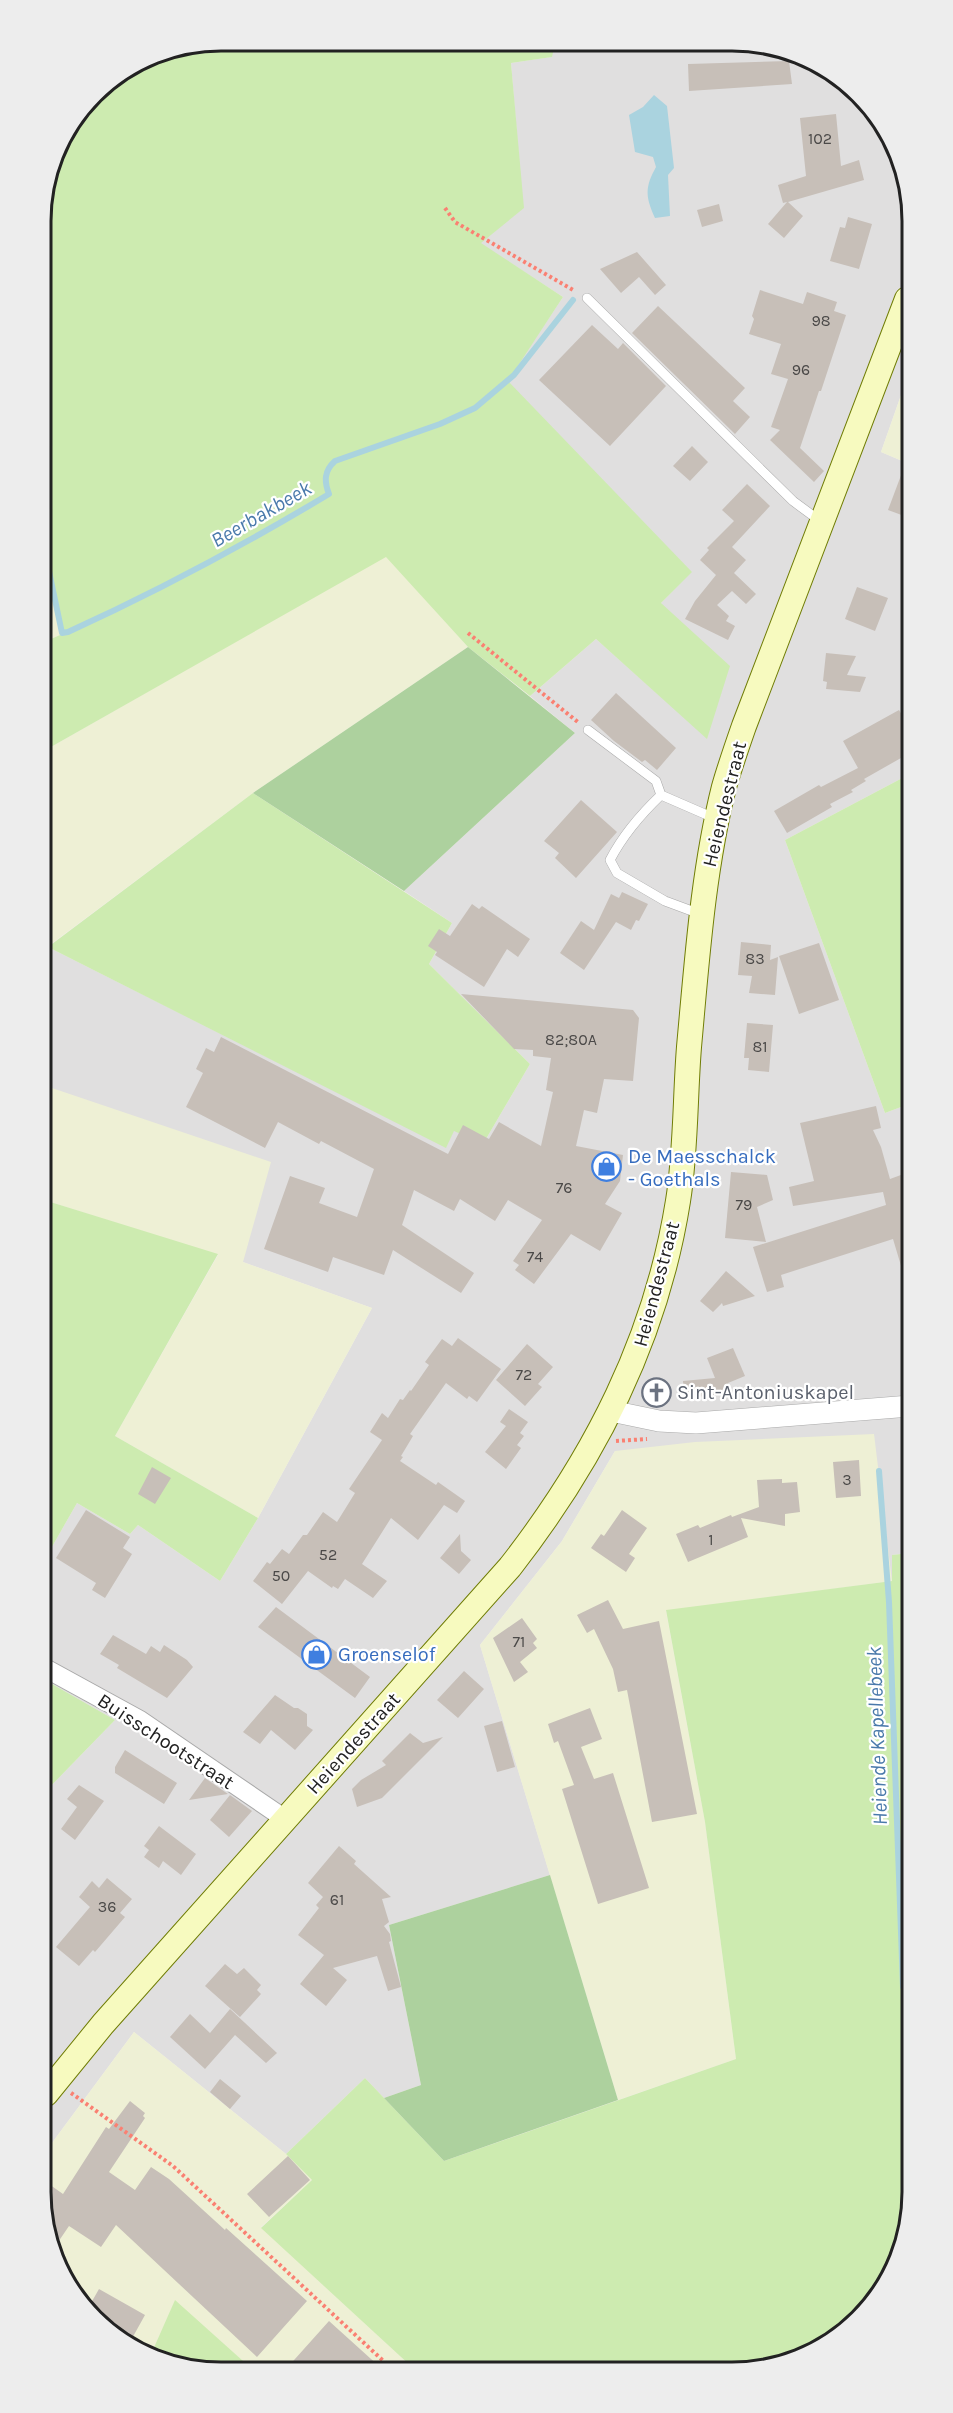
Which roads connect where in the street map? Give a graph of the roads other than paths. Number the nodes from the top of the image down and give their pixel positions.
1 (587, 298) road end
2 (902, 312) edge
3 (822, 522) junction
4 (588, 730) road end
5 (661, 795) junction
6 (718, 820) junction
7 (703, 915) junction
8 (902, 1407) edge
9 (611, 1411) junction
10 (51, 1671) edge
11 (285, 1819) junction
12 (51, 2087) edge

1 - 3 lane
2 - 3 main road, Heiendestraat
3 - 6 main road, Heiendestraat
4 - 5 lane
5 - 6 lane
5 - 7 lane
6 - 7 main road, Heiendestraat
7 - 9 main road, Heiendestraat
8 - 9 street
9 - 11 main road, Heiendestraat
10 - 11 street, Buisschootstraat
11 - 12 main road, Heiendestraat

